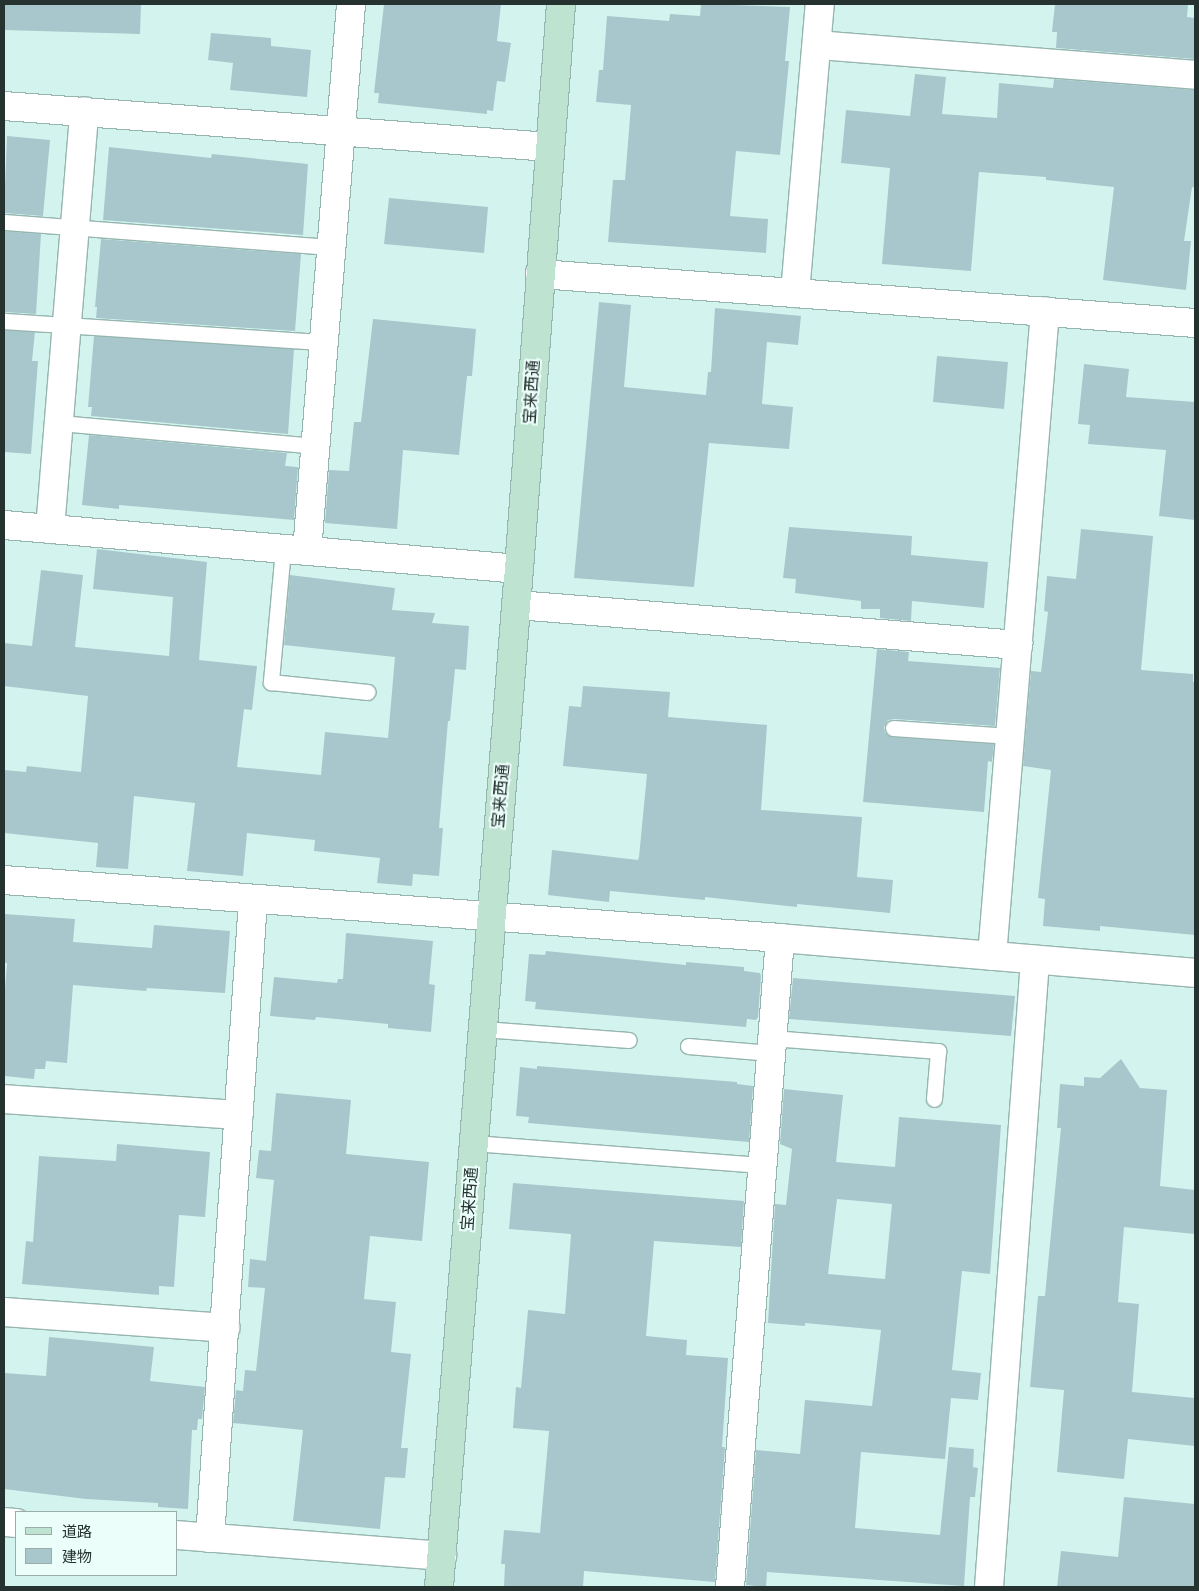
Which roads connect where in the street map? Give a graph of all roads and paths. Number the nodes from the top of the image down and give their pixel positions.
1 (351, 4) edge
2 (561, 4) edge
3 (820, 4) edge
4 (817, 45) junction
5 (1195, 75) edge
6 (4, 106) edge
7 (84, 111) junction
8 (342, 132) junction
9 (549, 147) junction
10 (4, 222) edge
11 (74, 227) junction
12 (332, 247) junction
13 (540, 274) junction
14 (795, 292) junction
15 (1045, 311) junction
16 (4, 321) edge
17 (1195, 323) edge
18 (66, 326) junction
19 (324, 342) junction
20 (59, 423) junction
21 (316, 446) junction
22 (4, 525) edge
23 (50, 529) junction
24 (295, 550) junction
25 (519, 570) junction
26 (516, 605) junction
27 (1018, 645) junction
28 (368, 692) dead end
29 (893, 728) dead end
30 (1010, 736) junction
31 (4, 880) edge
32 (253, 900) junction
33 (491, 917) junction
34 (780, 938) junction
35 (992, 956) junction
36 (1035, 960) junction
37 (1195, 973) edge
38 (483, 1029) junction
39 (629, 1040) dead end
40 (688, 1046) dead end
41 (772, 1046) junction
42 (4, 1099) edge
43 (934, 1099) dead end
44 (238, 1115) junction
45 (474, 1143) junction
46 (763, 1166) junction
47 (4, 1312) edge
48 (226, 1328) junction
49 (178, 1535) edge
50 (210, 1538) junction
51 (442, 1556) junction
52 (439, 1587) edge
53 (730, 1587) edge
54 (989, 1587) edge

1 - 8 street
2 - 9 street, 宝来西通
3 - 4 street
4 - 5 street
4 - 14 street
6 - 7 street
7 - 8 street
7 - 11 street
8 - 9 street
8 - 12 street
9 - 13 street, 宝来西通
10 - 11 lane
11 - 12 lane
11 - 18 street
12 - 19 street
13 - 14 street
13 - 25 street, 宝来西通
14 - 15 street
15 - 17 street
15 - 27 street
16 - 18 lane
18 - 19 lane
18 - 20 street
19 - 21 street
20 - 21 lane
20 - 23 street
21 - 24 street
22 - 23 street
23 - 24 street
24 - 25 street
24 - 28 lane
25 - 26 street, 宝来西通
26 - 27 street
26 - 33 street, 宝来西通
27 - 30 street
29 - 30 lane
30 - 35 street
31 - 32 street
32 - 33 street
32 - 44 street
33 - 34 street
33 - 38 street, 宝来西通
34 - 35 street
34 - 41 street
35 - 36 street
36 - 37 street
36 - 54 street
38 - 39 lane
38 - 45 street, 宝来西通
40 - 41 lane
41 - 43 lane
41 - 46 street
42 - 44 street
44 - 48 street
45 - 46 lane
45 - 51 street, 宝来西通
46 - 53 street
47 - 48 street
48 - 50 street
49 - 50 street
50 - 51 street
51 - 52 street, 宝来西通

